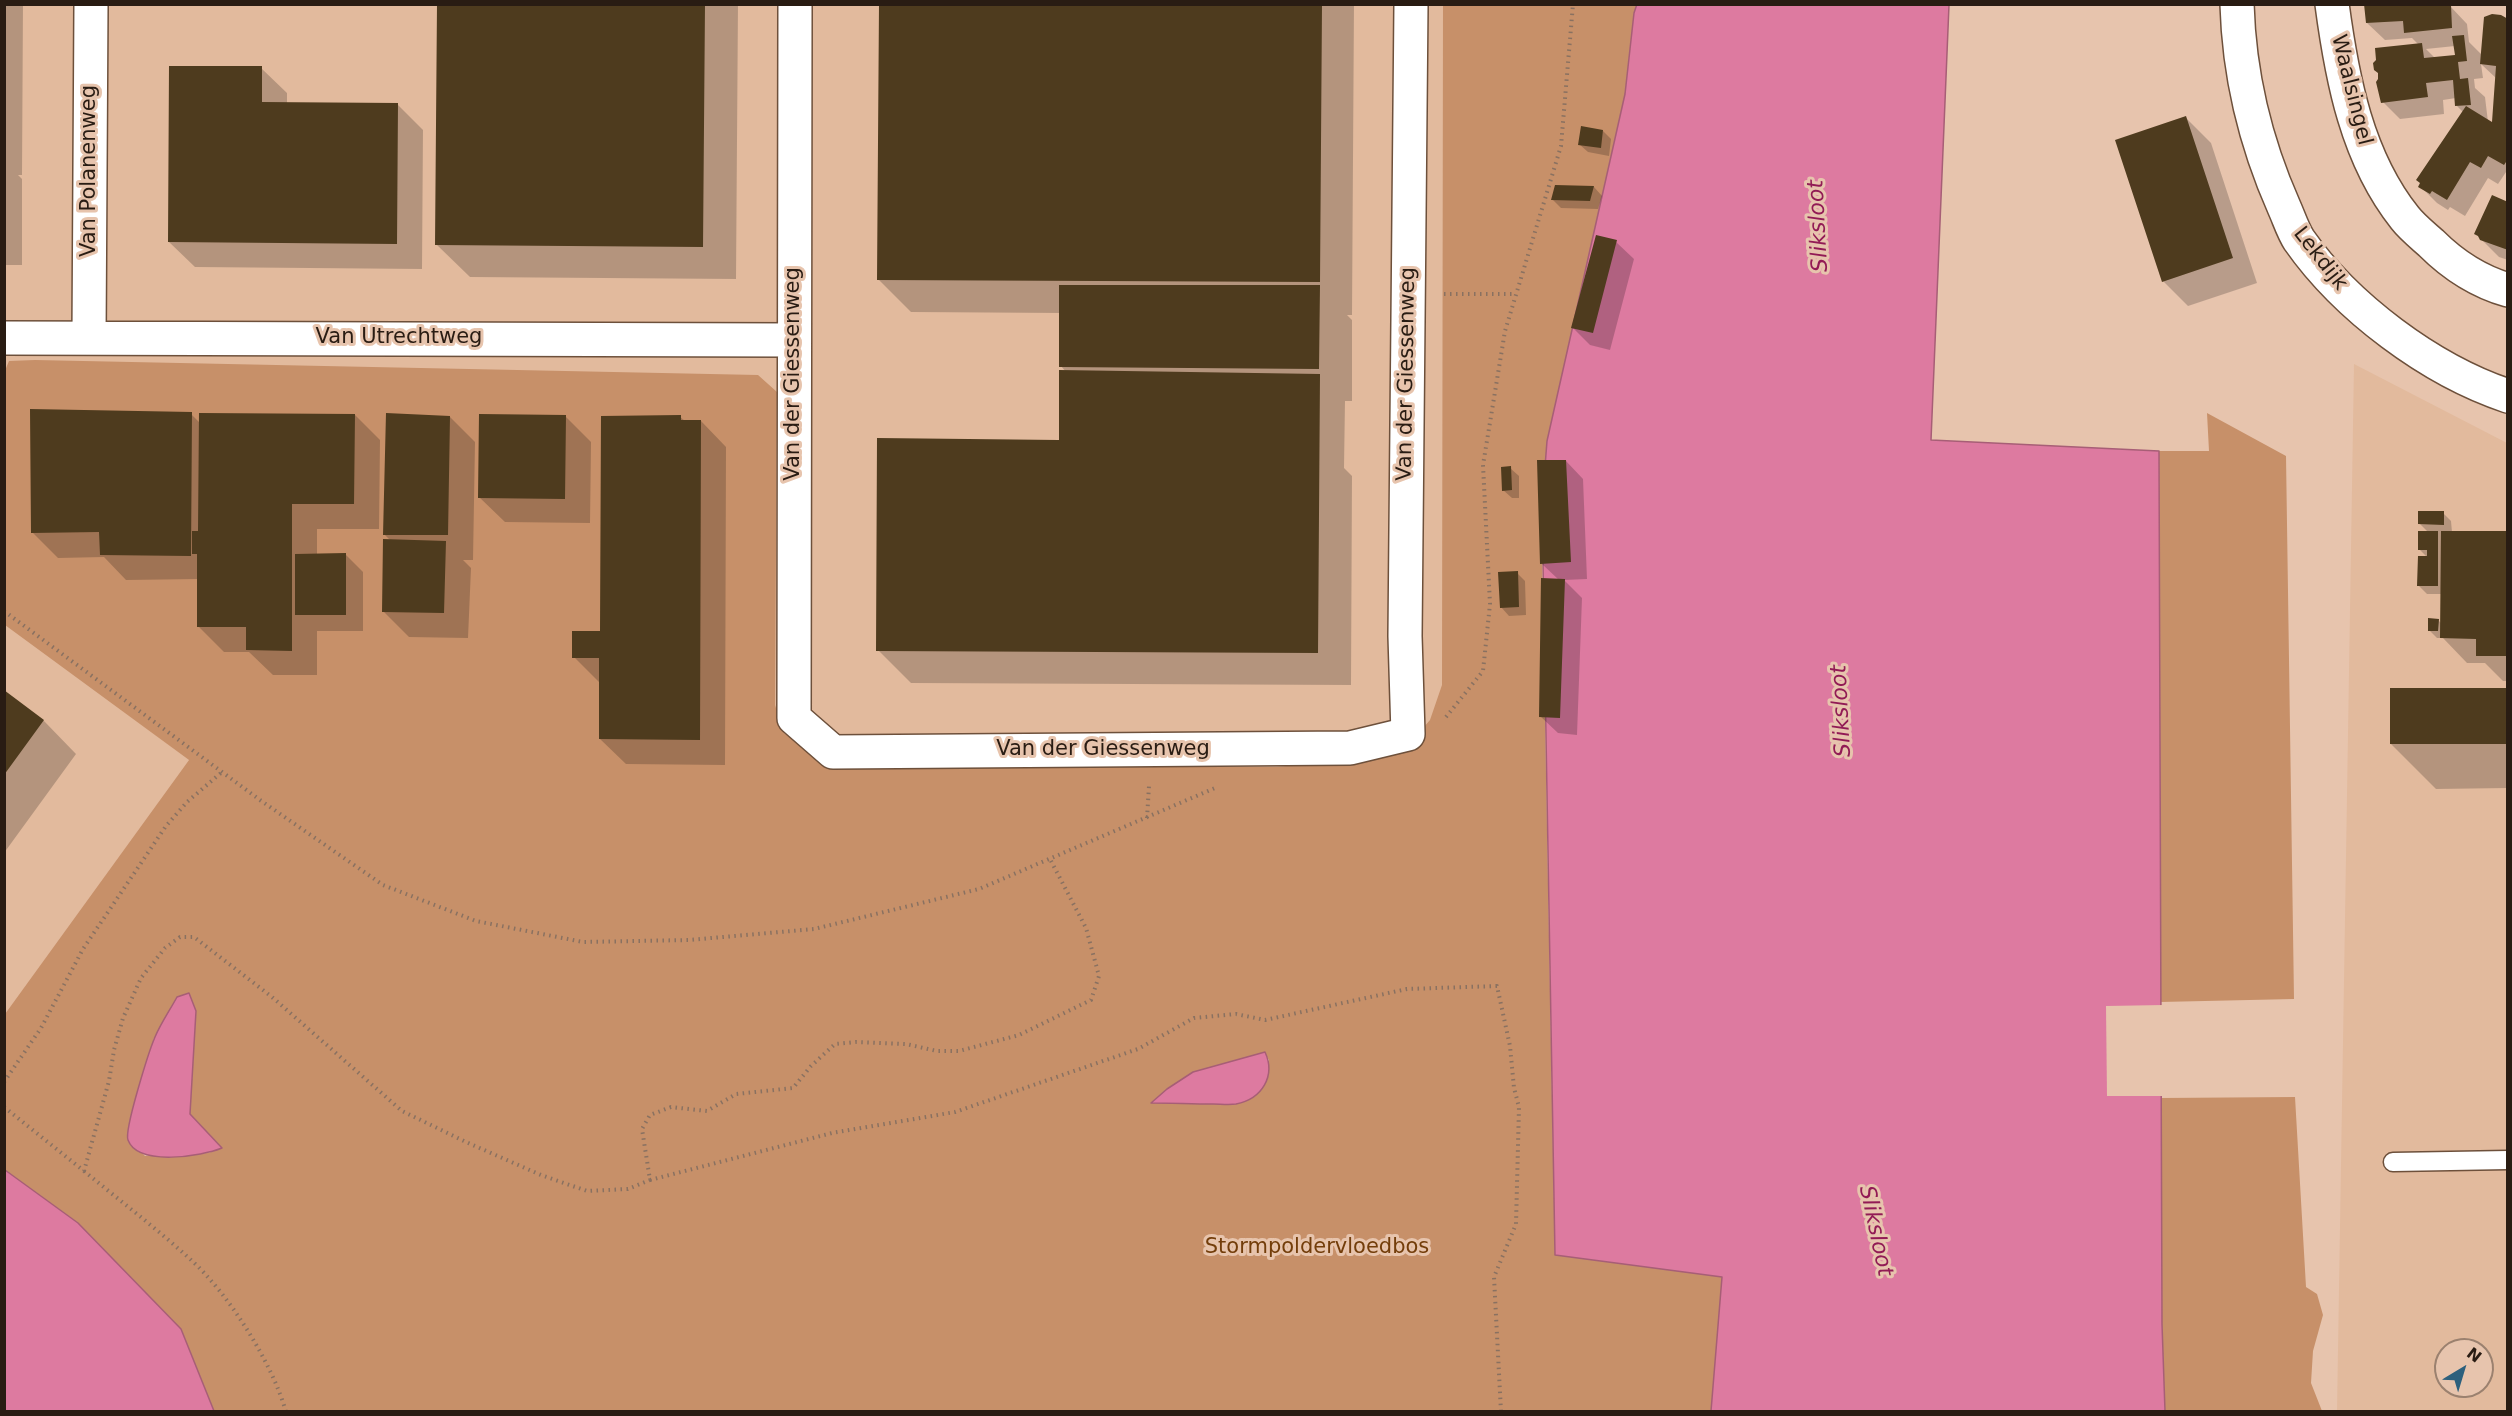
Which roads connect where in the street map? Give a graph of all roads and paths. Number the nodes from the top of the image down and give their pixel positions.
1 (91, 4) edge
2 (795, 4) edge
3 (1411, 4) edge
4 (1574, 4) edge
5 (2237, 4) edge
6 (2332, 4) edge
7 (2508, 290) edge
8 (1408, 294) junction
9 (1516, 294) junction
10 (89, 337) junction
11 (4, 338) edge
12 (793, 340) junction
13 (2508, 396) edge
14 (4, 611) edge
15 (1440, 722) dead end
16 (222, 772) junction
17 (1226, 785) dead end
18 (1050, 859) junction
19 (4, 1082) edge
20 (4, 1107) edge
21 (2508, 1160) edge
22 (2393, 1162) dead end
23 (84, 1171) junction
24 (650, 1180) junction
25 (286, 1412) edge
26 (1501, 1412) edge

1 - 10 street, Van Polanenweg
2 - 12 street, Van der Giessenweg
3 - 8 street, Van der Giessenweg
4 - 9 path
5 - 13 street, Lekdijk
6 - 7 street, Waalsingel
8 - 9 path
8 - 12 street, Van der Giessenweg
9 - 15 path
10 - 11 street, Van Utrechtweg
10 - 12 street, Van Utrechtweg
14 - 16 path
16 - 18 path
16 - 19 path
17 - 18 path
18 - 24 path
20 - 23 path
21 - 22 lane
23 - 24 path
23 - 25 path
24 - 26 path

